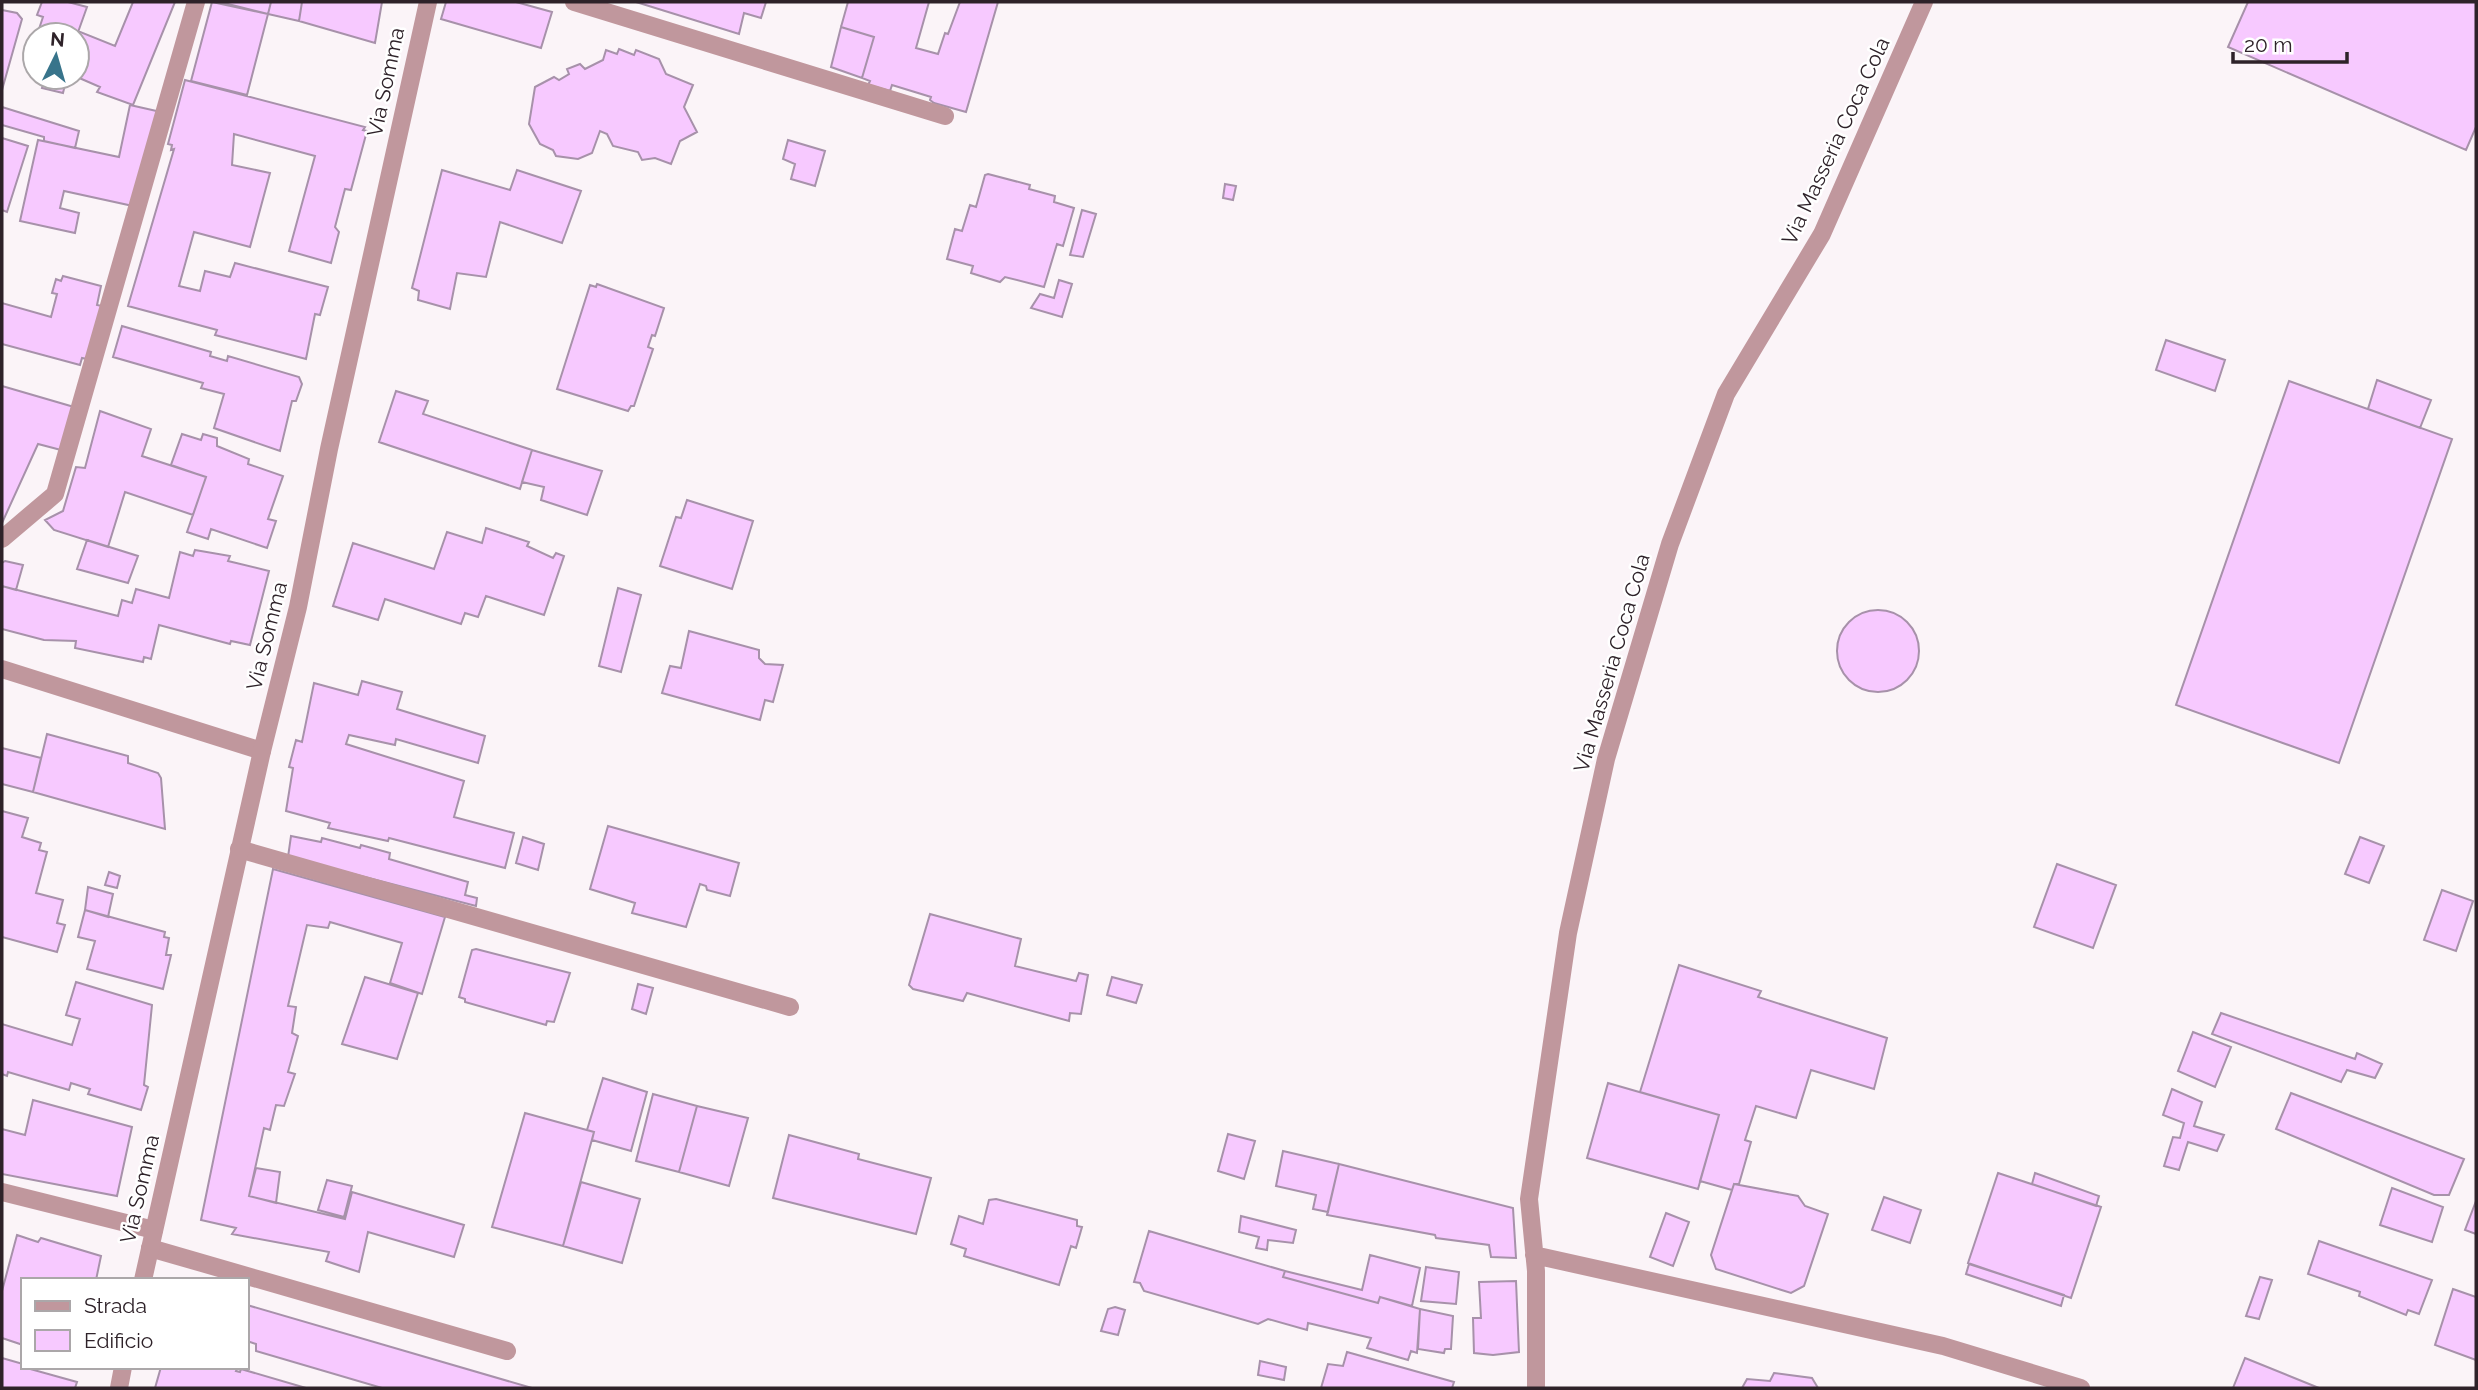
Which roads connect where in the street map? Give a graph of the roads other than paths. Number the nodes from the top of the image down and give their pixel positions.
1 (196, 2) edge
2 (428, 2) edge
3 (574, 2) edge
4 (1924, 2) edge
5 (946, 116) dead end
6 (2, 539) edge
7 (2, 669) edge
8 (262, 751) junction
9 (239, 849) junction
10 (790, 1007) dead end
11 (2, 1192) edge
12 (154, 1230) junction
13 (150, 1248) junction
14 (1534, 1255) junction
15 (143, 1278) edge
16 (507, 1351) dead end
17 (124, 1369) edge
18 (119, 1388) edge
19 (1536, 1388) edge
20 (2081, 1388) edge

1 - 6 street
2 - 8 street, Via Somma
3 - 5 street
4 - 14 street, Via Masseria Coca Cola
7 - 8 street
8 - 9 street, Via Somma
9 - 10 street
9 - 12 street, Via Somma
11 - 12 street
12 - 13 street, Via Somma
13 - 15 street, Via Somma
13 - 16 street
14 - 19 street, Via Masseria Coca Cola
14 - 20 street
17 - 18 street

